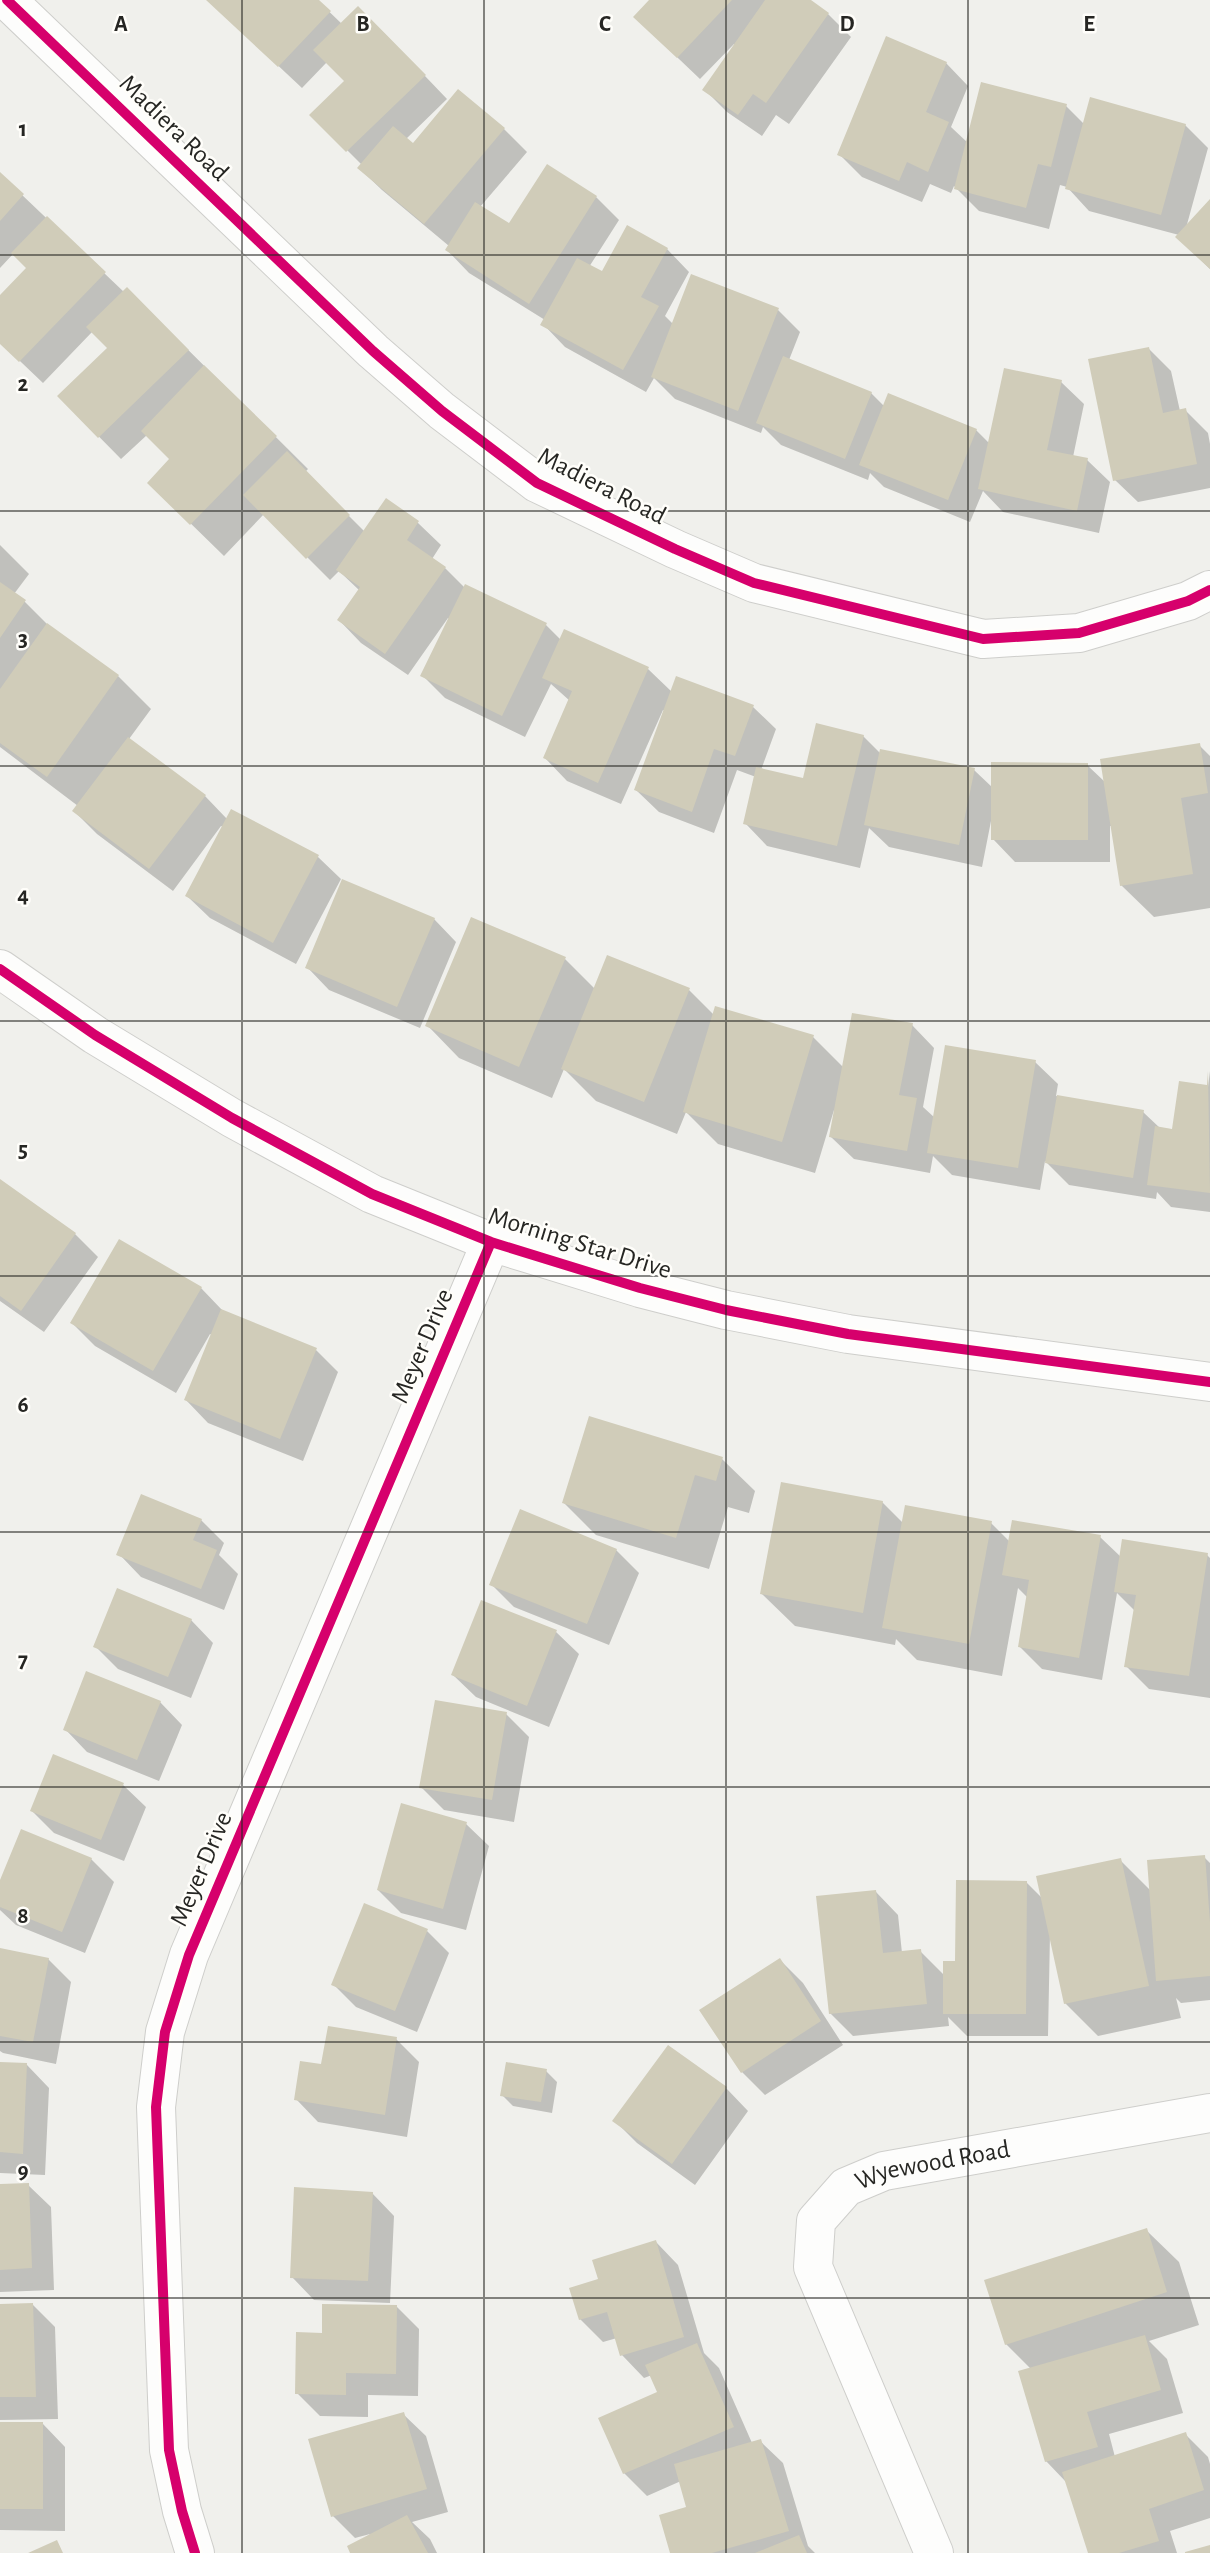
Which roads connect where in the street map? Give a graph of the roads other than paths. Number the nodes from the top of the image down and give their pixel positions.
1 (7, 0) edge
2 (1210, 590) edge
3 (2, 976) edge
4 (491, 1242) junction
5 (1210, 1382) edge
6 (1210, 2113) edge
7 (195, 2553) edge
8 (934, 2553) edge

1 - 2 street, Madiera Road
3 - 4 street, Morning Star Drive
4 - 5 street, Morning Star Drive
4 - 7 street, Meyer Drive
6 - 8 street, Wyewood Road

